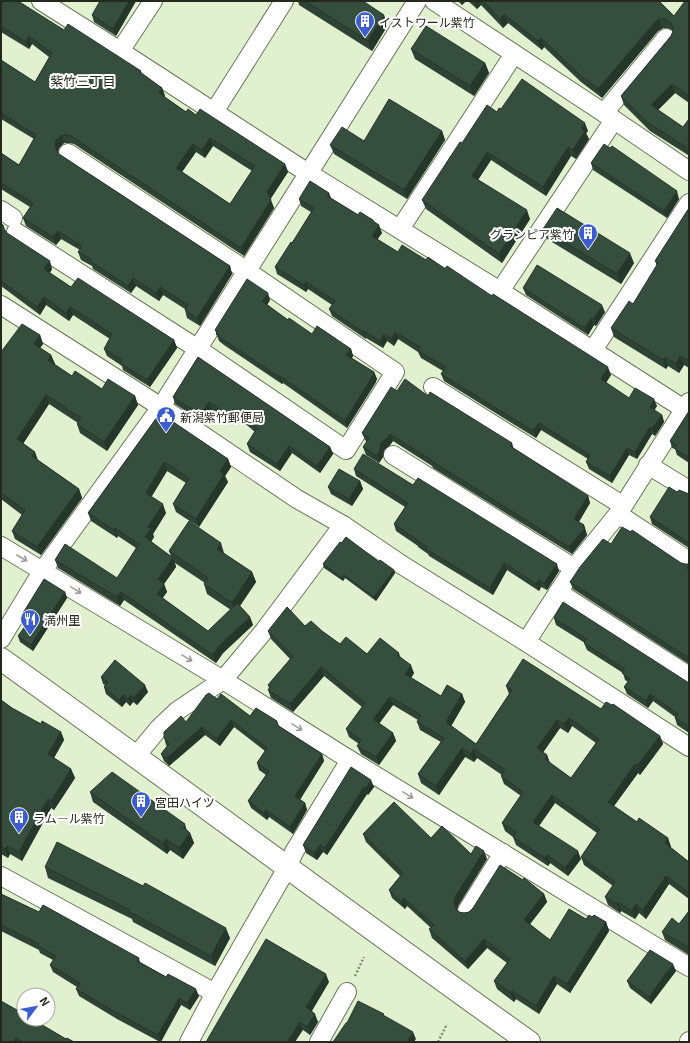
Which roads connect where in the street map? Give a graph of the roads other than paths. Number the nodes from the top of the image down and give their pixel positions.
1 (41, 1) edge
2 (153, 1) edge
3 (284, 1) edge
4 (417, 1) edge
5 (434, 1) edge
6 (666, 38) dead end
7 (120, 51) junction
8 (514, 54) junction
9 (214, 112) junction
10 (609, 116) junction
11 (68, 153) dead end
12 (689, 171) edge
13 (308, 173) junction
14 (689, 203) edge
15 (10, 220) edge
16 (400, 229) junction
17 (247, 271) junction
18 (500, 291) junction
19 (1, 305) edge
20 (198, 349) junction
21 (593, 350) junction
22 (433, 387) dead end
23 (686, 406) edge
24 (161, 408) junction
25 (393, 455) dead end
26 (648, 465) junction
27 (689, 490) edge
28 (620, 509) junction
29 (343, 525) junction
30 (1, 546) edge
31 (689, 561) edge
32 (574, 568) junction
33 (43, 570) junction
34 (558, 592) junction
35 (1, 639) edge
36 (526, 642) junction
37 (1, 659) edge
38 (689, 676) edge
39 (223, 680) junction
40 (689, 747) edge
41 (136, 756) junction
42 (350, 760) junction
43 (503, 853) junction
44 (287, 868) junction
45 (1, 876) edge
46 (467, 911) edge
47 (689, 967) edge
48 (346, 992) dead end
49 (215, 993) junction
50 (189, 1042) edge
51 (319, 1042) edge
52 (530, 1042) edge

1 - 7 street
2 - 7 street
3 - 9 street
4 - 13 street
5 - 8 street
6 - 10 street
7 - 9 street
8 - 10 street
8 - 16 street
9 - 13 street
10 - 12 street
10 - 18 street
11 - 17 street
13 - 16 street
13 - 17 street
14 - 21 street
15 - 20 street
16 - 18 street
17 - 20 street
17 - 20 street
18 - 21 street
19 - 24 street
20 - 24 street
21 - 23 street
22 - 28 street
23 - 26 street
24 - 29 street
24 - 33 street
25 - 32 street
26 - 27 street
26 - 28 street
28 - 31 street
28 - 32 street
29 - 36 street
29 - 39 street
30 -> 33 street
32 - 34 street
33 - 35 street
33 -> 39 street
34 - 36 street
34 - 38 street
36 - 40 street
37 - 41 street
39 - 41 street
39 -> 42 street
41 - 44 street
42 -> 43 street
42 - 44 street
43 - 46 street
43 - 47 street
44 - 49 street
44 - 52 street
45 - 49 street
48 - 51 street
49 - 50 street

